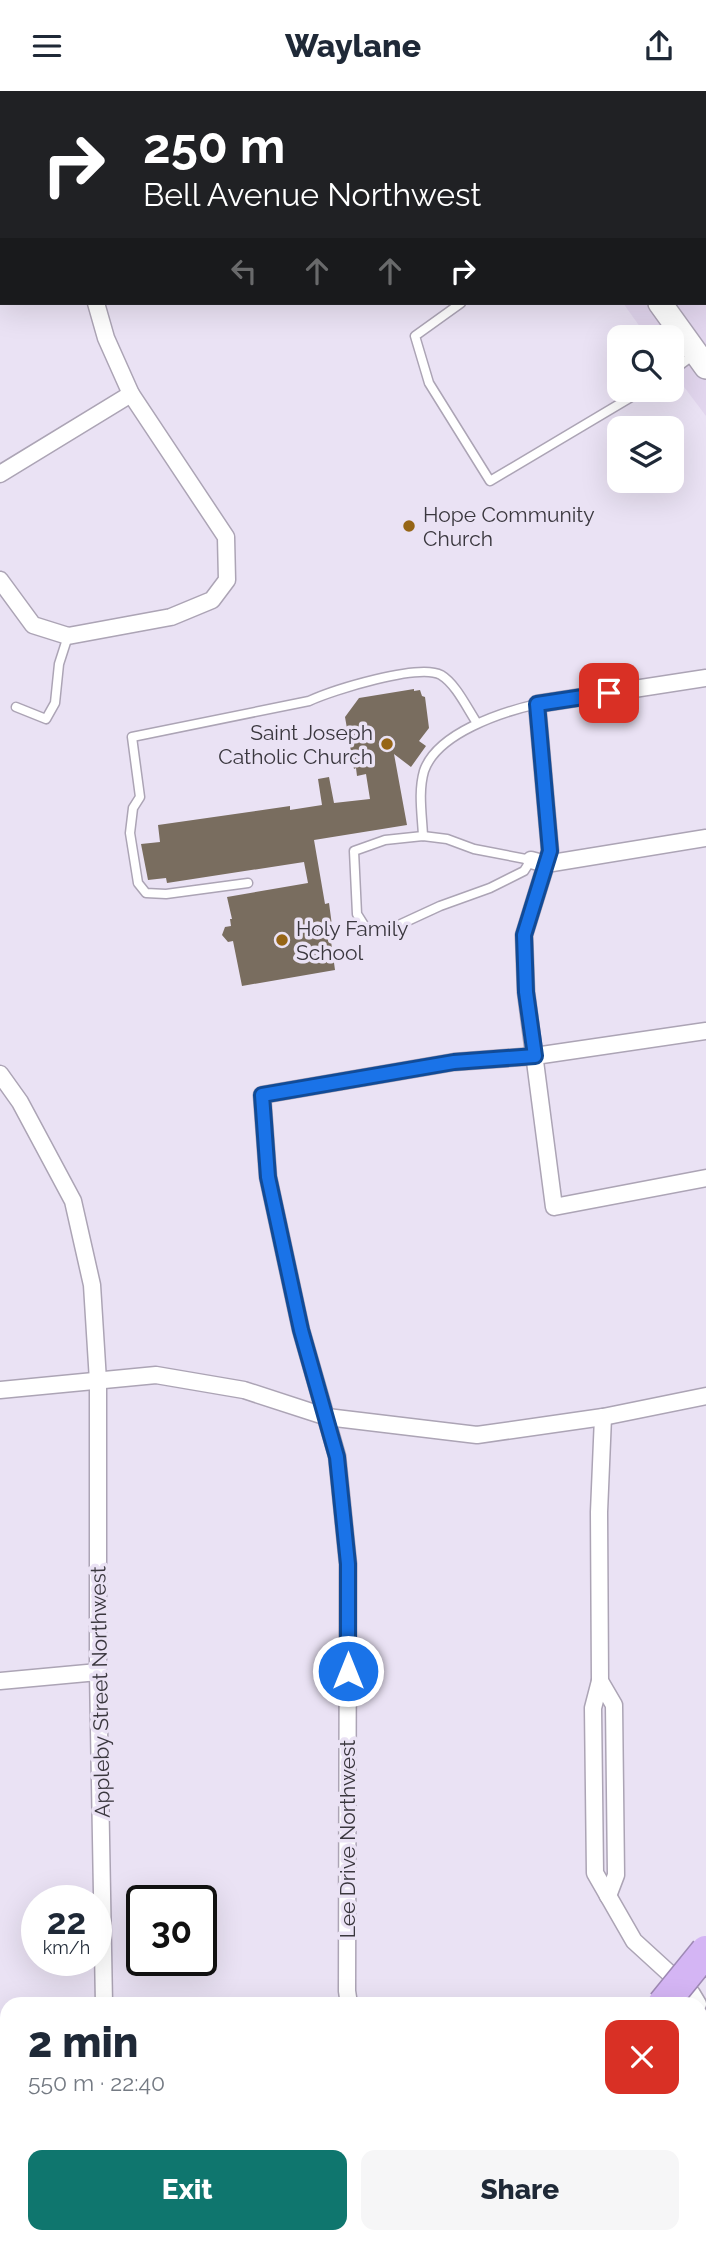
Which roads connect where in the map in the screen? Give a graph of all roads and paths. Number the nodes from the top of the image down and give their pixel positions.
1 (97, 305) edge
2 (458, 305) edge
3 (661, 305) edge
4 (701, 360) edge
5 (684, 366) edge
6 (131, 394) junction
7 (623, 402) edge
8 (0, 474) edge
9 (0, 580) edge
10 (68, 636) junction
11 (706, 678) edge
12 (537, 704) junction
13 (16, 707) dead end
14 (477, 723) junction
15 (423, 836) junction
16 (706, 838) edge
17 (539, 862) junction
18 (248, 883) dead end
19 (706, 1031) edge
20 (535, 1056) junction
21 (0, 1074) edge
22 (706, 1178) edge
23 (98, 1381) junction
24 (0, 1390) edge
25 (706, 1395) edge
26 (327, 1417) junction
27 (603, 1417) junction
28 (98, 1672) junction
29 (0, 1681) edge
30 (706, 1951) edge
31 (104, 1997) edge
32 (349, 1997) edge
33 (669, 1997) edge
34 (694, 1997) edge

1 - 6 street
2 - 7 lane
3 - 4 main road
4 - 5 lane
6 - 8 street
6 - 10 street
9 - 10 street
10 - 13 lane
11 - 12 street
12 - 14 lane
12 - 17 street
14 - 15 lane
14 - 18 lane
15 - 17 lane
15 - 17 lane
16 - 17 street
17 - 20 street
19 - 20 street
20 - 22 street
20 - 26 street, Lee Drive Northwest
21 - 23 street, Appleby Street Northwest
23 - 24 street
23 - 26 street
23 - 28 street, Appleby Street Northwest
25 - 27 street
26 - 27 street
26 - 32 street, Lee Drive Northwest
27 - 34 street
28 - 29 street
28 - 31 street, Appleby Street Northwest
30 - 33 highway, bridge

